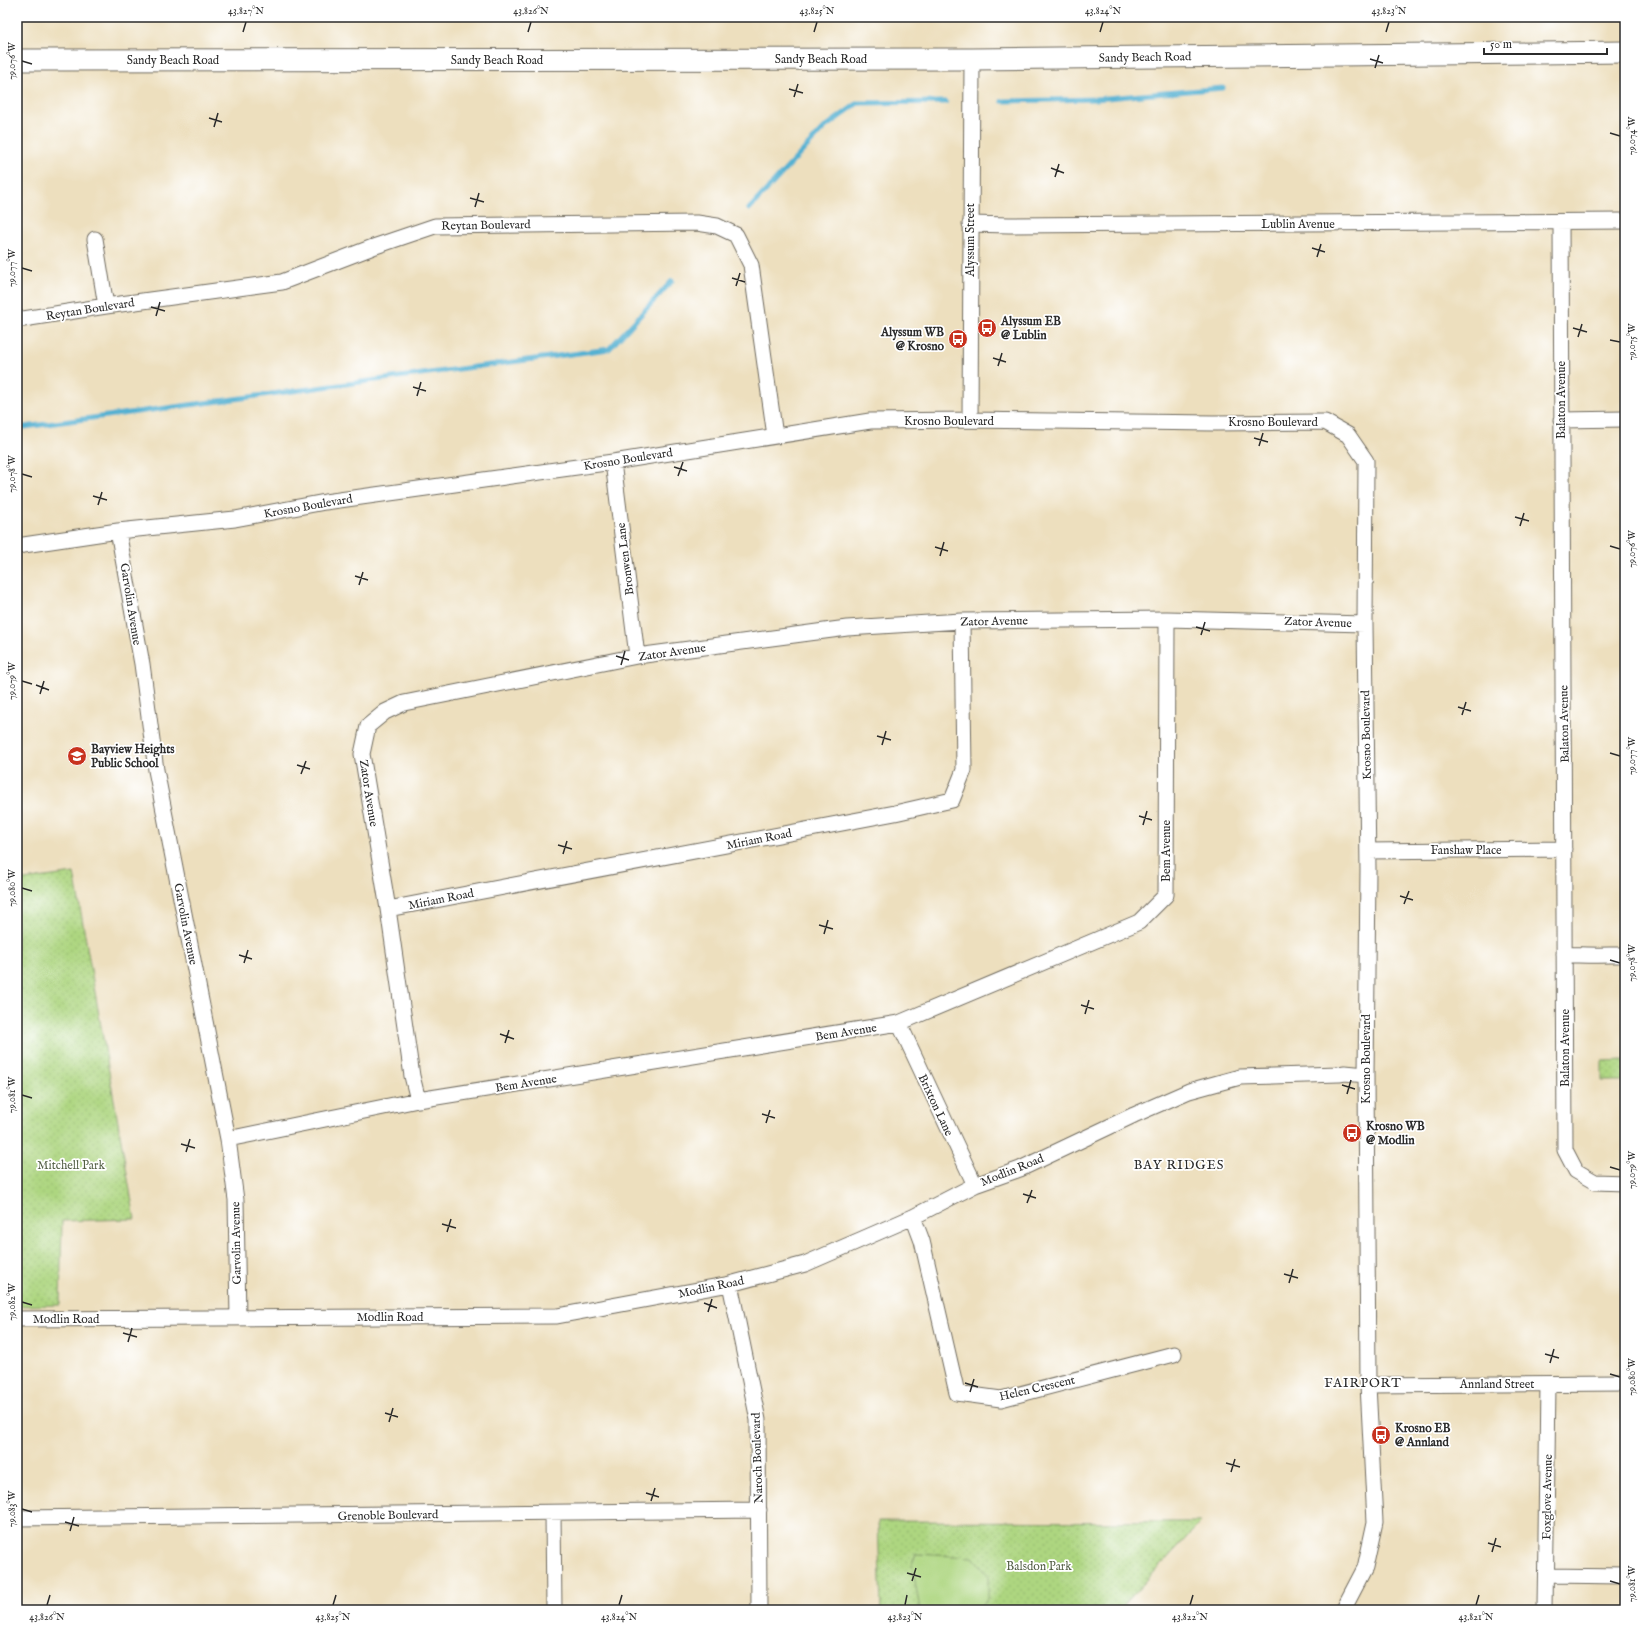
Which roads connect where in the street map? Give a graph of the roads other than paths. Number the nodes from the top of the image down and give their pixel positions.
1 (1625, 52) edge
2 (972, 59) junction
3 (17, 60) edge
4 (1625, 221) edge
5 (1561, 222) junction
6 (970, 224) junction
7 (95, 239) dead end
8 (106, 306) junction
9 (17, 320) edge
10 (1625, 419) edge
11 (970, 420) junction
12 (1561, 420) junction
13 (774, 436) junction
14 (613, 462) junction
15 (118, 531) junction
16 (17, 546) edge
17 (1167, 619) junction
18 (962, 621) junction
19 (1365, 624) junction
20 (637, 656) junction
21 (1564, 849) junction
22 (1368, 851) junction
23 (388, 909) junction
24 (1564, 954) junction
25 (1625, 955) edge
26 (899, 1023) junction
27 (1366, 1075) junction
28 (418, 1100) junction
29 (228, 1139) junction
30 (1625, 1184) edge
31 (975, 1185) junction
32 (913, 1218) junction
33 (730, 1284) junction
34 (238, 1318) junction
35 (17, 1319) edge
36 (1174, 1354) dead end
37 (1625, 1383) edge
38 (1548, 1384) junction
39 (1368, 1385) junction
40 (759, 1510) junction
41 (553, 1513) junction
42 (17, 1518) edge
43 (1546, 1576) junction
44 (1625, 1578) edge
45 (554, 1610) edge
46 (759, 1610) edge
47 (1343, 1610) edge
48 (1545, 1610) edge

1 - 2 street, Sandy Beach Road
2 - 3 street, Sandy Beach Road
2 - 6 street, Alyssum Street
4 - 5 street, Lublin Avenue
5 - 6 street, Lublin Avenue
5 - 12 street, Balaton Avenue
6 - 11 street, Alyssum Street
7 - 8 street
8 - 9 street, Reytan Boulevard
8 - 13 street, Reytan Boulevard
10 - 12 street
11 - 13 street, Krosno Boulevard
11 - 19 street, Krosno Boulevard
12 - 21 street, Balaton Avenue
13 - 14 street, Krosno Boulevard
14 - 15 street, Krosno Boulevard
14 - 20 street, Bronwen Lane
15 - 16 street, Krosno Boulevard
15 - 29 street, Garvolin Avenue
17 - 18 street, Zator Avenue
17 - 19 street, Zator Avenue
17 - 26 street, Bem Avenue
18 - 20 street, Zator Avenue
18 - 23 street, Miriam Road
19 - 22 street, Krosno Boulevard
20 - 23 street, Zator Avenue
21 - 22 street, Fanshaw Place
21 - 24 street, Balaton Avenue
22 - 27 street, Krosno Boulevard
23 - 28 street, Zator Avenue
24 - 25 street
24 - 30 street, Balaton Avenue
26 - 28 street, Bem Avenue
26 - 31 street, Brixton Lane
27 - 31 street, Modlin Road
27 - 39 street, Krosno Boulevard
28 - 29 street, Bem Avenue
29 - 34 street, Garvolin Avenue
31 - 32 street, Modlin Road
32 - 33 street, Modlin Road
32 - 36 street, Helen Crescent
33 - 34 street, Modlin Road
33 - 40 street, Naroch Boulevard
34 - 35 street, Modlin Road
37 - 38 street, Annland Street
38 - 39 street, Annland Street
38 - 43 street, Foxglove Avenue
39 - 47 street, Krosno Boulevard
40 - 41 street, Grenoble Boulevard
40 - 46 street, Naroch Boulevard
41 - 42 street, Grenoble Boulevard
41 - 45 street
43 - 44 street
43 - 48 street, Foxglove Avenue

